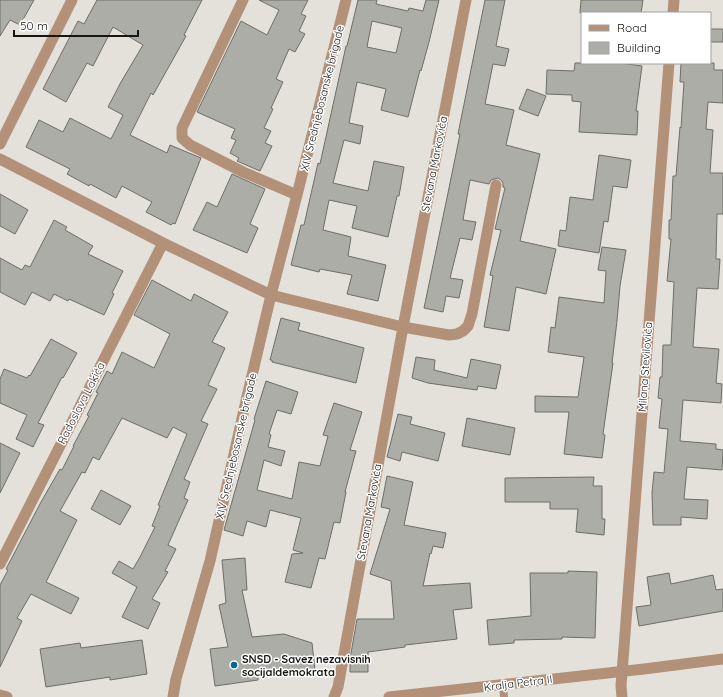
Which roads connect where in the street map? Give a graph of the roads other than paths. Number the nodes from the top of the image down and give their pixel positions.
1 (72, 0) edge
2 (243, 0) edge
3 (346, 0) edge
4 (466, 0) edge
5 (674, 0) edge
6 (673, 12) edge
7 (669, 64) edge
8 (0, 144) edge
9 (0, 159) edge
10 (496, 185) dead end
11 (298, 195) junction
12 (163, 243) junction
13 (271, 295) junction
14 (402, 327) junction
15 (0, 564) edge
16 (723, 659) edge
17 (622, 671) junction
18 (503, 684) junction
19 (0, 695) edge
20 (7, 697) edge
21 (173, 697) edge
22 (334, 697) edge
23 (389, 697) edge
24 (504, 697) edge
25 (622, 697) edge

1 - 8 street
2 - 11 street
3 - 11 street, XIV Srednjebosanske brigade
4 - 14 street, Stevana Markovića
5 - 6 street
7 - 17 street, Milana Stevilovića
9 - 12 street
10 - 14 street
11 - 13 street, XIV Srednjebosanske brigade
12 - 13 street
12 - 15 street, Radoslava Lakića
13 - 14 street
13 - 21 street, XIV Srednjebosanske brigade
14 - 22 street, Stevana Markovića
16 - 17 street, Kralja Petra II
17 - 18 street, Kralja Petra II
17 - 25 street
18 - 23 street, Kralja Petra II
18 - 24 lane
19 - 20 street

